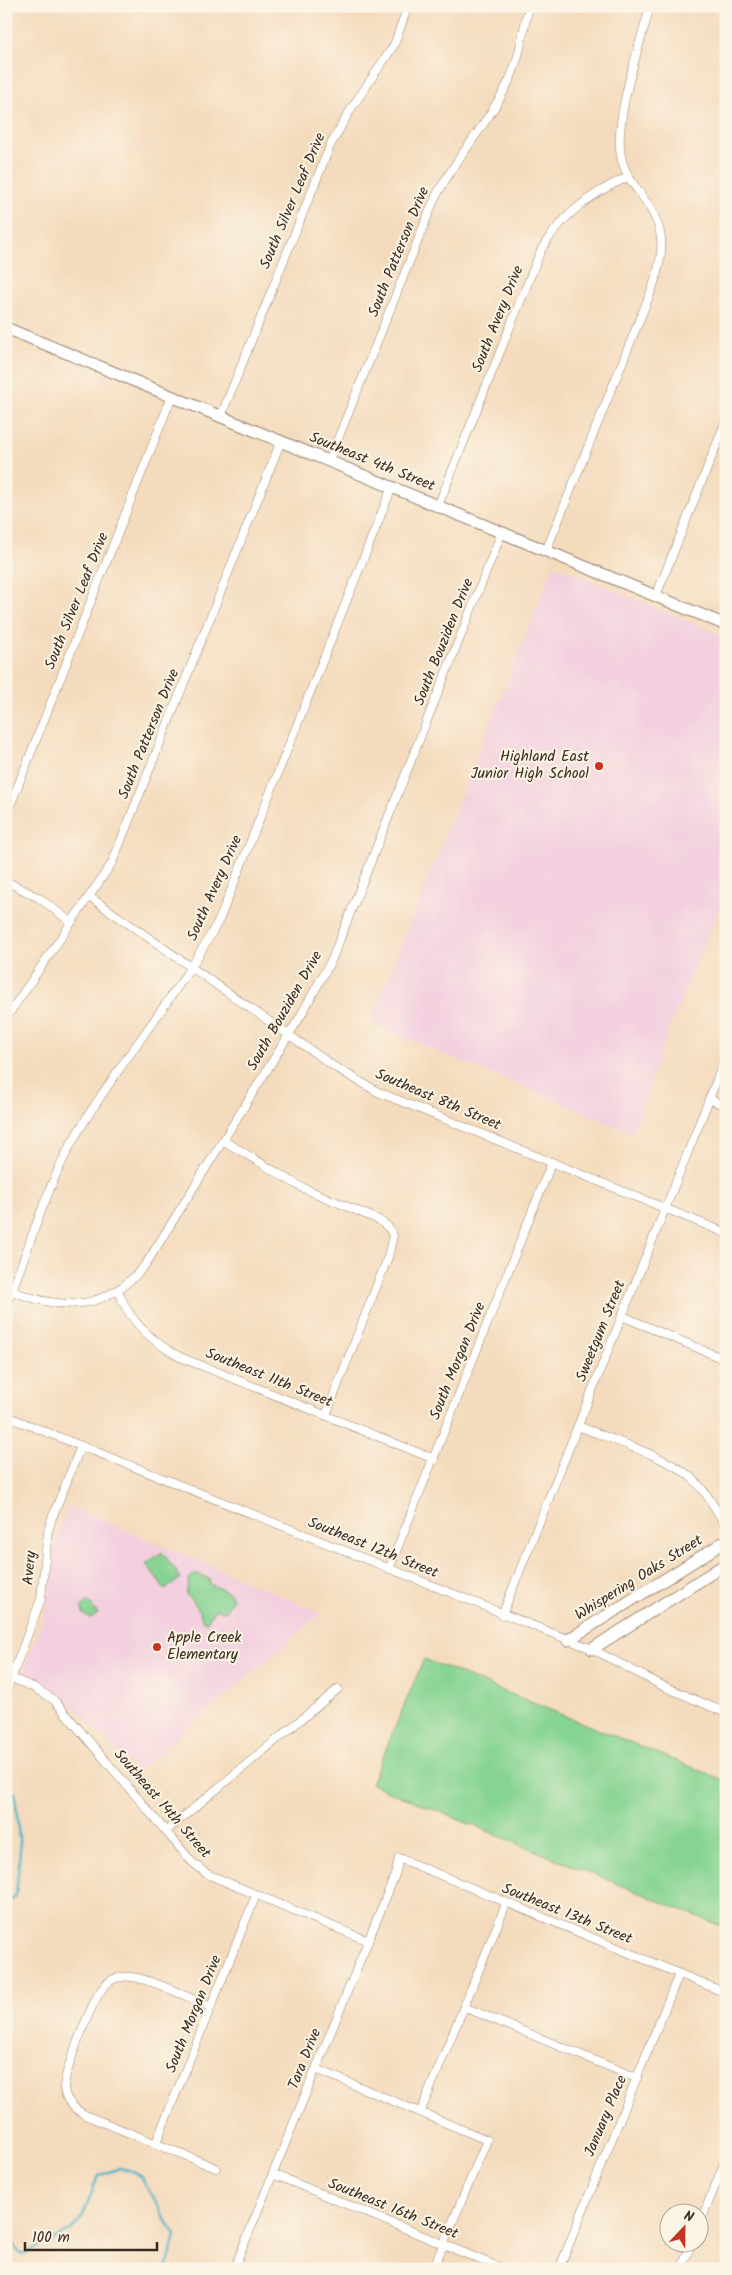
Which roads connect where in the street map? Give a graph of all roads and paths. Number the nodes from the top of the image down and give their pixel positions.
1 (408, 6) edge
2 (529, 6) edge
3 (650, 6) edge
4 (628, 177) junction
5 (6, 328) edge
6 (172, 396) junction
7 (221, 416) junction
8 (726, 421) edge
9 (281, 441) junction
10 (329, 461) junction
11 (392, 487) junction
12 (438, 506) junction
13 (502, 532) junction
14 (546, 551) junction
15 (656, 596) junction
16 (726, 625) edge
17 (6, 816) edge
18 (6, 881) edge
19 (90, 897) junction
20 (71, 922) junction
21 (191, 967) junction
22 (9, 1007) edge
23 (6, 1018) edge
24 (289, 1035) junction
25 (726, 1057) edge
26 (709, 1099) junction
27 (726, 1106) edge
28 (224, 1141) junction
29 (552, 1162) junction
30 (665, 1207) junction
31 (726, 1233) edge
32 (12, 1291) junction
33 (118, 1291) junction
34 (6, 1305) edge
35 (622, 1316) junction
36 (726, 1360) edge
37 (326, 1415) junction
38 (6, 1416) edge
39 (578, 1426) junction
40 (81, 1446) junction
41 (434, 1459) junction
42 (726, 1526) edge
43 (726, 1541) edge
44 (726, 1564) edge
45 (389, 1569) junction
46 (502, 1615) junction
47 (568, 1640) junction
48 (592, 1649) junction
49 (11, 1678) junction
50 (338, 1689) dead end
51 (6, 1692) edge
52 (726, 1713) edge
53 (166, 1830) junction
54 (399, 1858) joint
55 (256, 1895) junction
56 (506, 1904) junction
57 (368, 1941) junction
58 (679, 1974) junction
59 (726, 1993) edge
60 (211, 2007) junction
61 (464, 2007) junction
62 (316, 2069) junction
63 (637, 2078) junction
64 (421, 2112) junction
65 (156, 2143) junction
66 (726, 2159) edge
67 (216, 2168) dead end
68 (273, 2174) junction
69 (709, 2202) edge
70 (443, 2245) junction
71 (688, 2252) edge
72 (234, 2269) edge
73 (433, 2269) edge
74 (503, 2269) edge
75 (558, 2269) edge
76 (681, 2269) edge

1 - 7 street, South Silver Leaf Drive
2 - 10 street, South Patterson Drive
3 - 4 street
4 - 12 street, South Avery Drive
4 - 14 street
5 - 6 main road, Southeast 4th Street
6 - 7 main road, Southeast 4th Street
6 - 17 street, South Silver Leaf Drive
7 - 9 main road, Southeast 4th Street
8 - 15 street
9 - 10 main road, Southeast 4th Street
9 - 19 street, South Patterson Drive
10 - 11 main road, Southeast 4th Street
11 - 12 main road, Southeast 4th Street
11 - 21 street, South Avery Drive
12 - 13 main road, Southeast 4th Street
13 - 14 main road, Southeast 4th Street
13 - 24 street, South Bouziden Drive
14 - 15 main road, Southeast 4th Street
15 - 16 main road, Southeast 4th Street
18 - 20 street
19 - 20 street, South Patterson Drive
19 - 21 street, Southeast 8th Street
20 - 22 street, South Patterson Drive
21 - 24 street, Southeast 8th Street
21 - 32 street, South Avery Drive
22 - 23 street, South Patterson Drive
24 - 28 street, South Bouziden Drive
24 - 29 street, Southeast 8th Street
25 - 26 street, Sweetgum Street
26 - 27 street
26 - 30 street, Sweetgum Street
28 - 33 street, South Bouziden Drive
28 - 37 street
29 - 30 street, Southeast 8th Street
29 - 41 street, South Morgan Drive
30 - 31 street, Southeast 8th Street
30 - 35 street, Sweetgum Street
32 - 33 street, South Bouziden Drive
32 - 34 street, South Avery Drive
33 - 37 street, Southeast 11th Street
35 - 36 street
35 - 39 street, Sweetgum Street
37 - 41 street, Southeast 11th Street
38 - 40 street, Southeast 12th Street
39 - 42 street
39 - 46 street, Sweetgum Street
40 - 45 street, Southeast 12th Street
40 - 49 street, Avery
41 - 45 street, South Morgan Drive
43 - 47 main road, Whispering Oaks Street
44 - 48 main road
45 - 46 street, Southeast 12th Street
46 - 47 street, Southeast 12th Street
47 - 48 street, Southeast 12th Street
48 - 52 street, Southeast 12th Street
49 - 51 street, Avery
49 - 53 street, Southeast 14th Street
50 - 53 street
53 - 55 street, Southeast 14th Street
54 - 56 street, Southeast 13th Street
54 - 57 street, Tara Drive
55 - 57 street, Southeast 14th Street
55 - 60 street, South Morgan Drive
56 - 58 street, Southeast 13th Street
56 - 61 street
57 - 62 street, Tara Drive
58 - 59 street, Southeast 13th Street
58 - 63 street, January Place
60 - 65 street, South Morgan Drive
60 - 65 street
61 - 63 street
61 - 64 street
62 - 64 street
62 - 68 street, Tara Drive
63 - 75 street, January Place
64 - 70 street
65 - 67 street
66 - 69 street
68 - 70 street, Southeast 16th Street
68 - 72 street, Tara Drive
70 - 73 street
70 - 74 street, Southeast 16th Street
71 - 76 street

